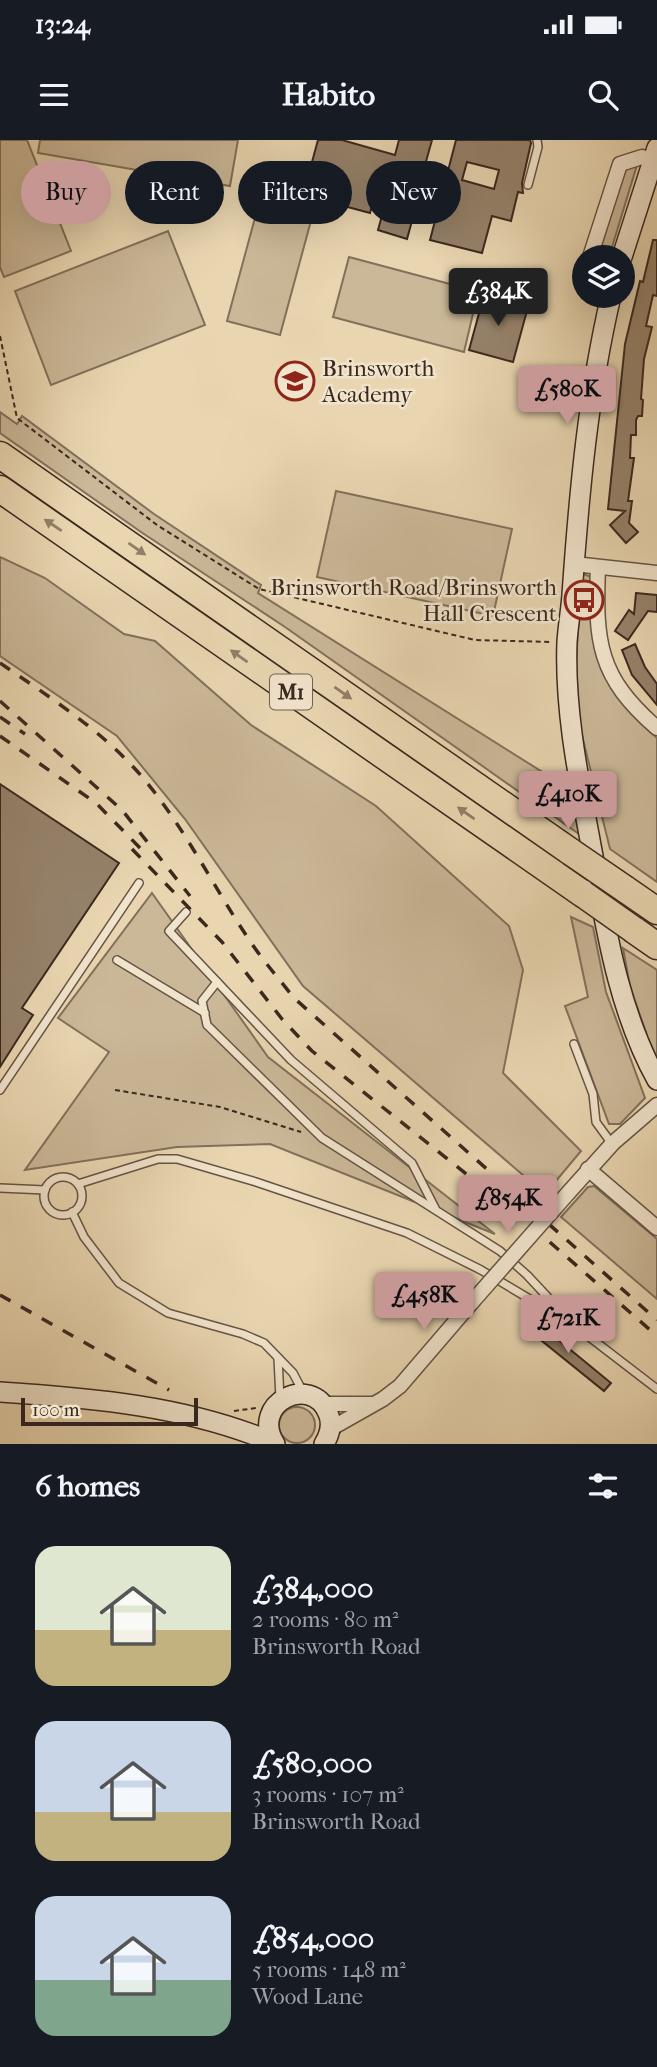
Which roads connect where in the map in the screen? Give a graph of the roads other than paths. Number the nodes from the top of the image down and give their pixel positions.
1 (537, 140) edge
2 (655, 154) edge
3 (528, 186) dead end
4 (594, 245) edge
5 (626, 245) edge
6 (608, 308) edge
7 (0, 454) edge
8 (0, 489) edge
9 (574, 565) junction
10 (598, 567) junction
11 (657, 573) edge
12 (657, 729) edge
13 (139, 883) dead end
14 (657, 911) edge
15 (186, 912) dead end
16 (657, 946) edge
17 (117, 960) dead end
18 (217, 982) junction
19 (205, 1013) junction
20 (574, 1044) dead end
21 (657, 1080) edge
22 (0, 1090) edge
23 (657, 1105) edge
24 (612, 1144) junction
25 (589, 1169) junction
26 (78, 1184) junction
27 (0, 1188) edge
28 (45, 1189) junction
29 (437, 1211) junction
30 (72, 1212) junction
31 (657, 1228) edge
32 (575, 1326) junction
33 (278, 1357) junction
34 (657, 1389) edge
35 (0, 1392) edge
36 (313, 1399) junction
37 (374, 1404) junction
38 (276, 1406) junction
39 (215, 1420) junction
40 (329, 1438) edge
41 (274, 1443) edge

1 - 3 lane
2 - 4 street
2 - 5 main road
6 - 9 main road
7 -> 14 highway, M1, bridge
16 -> 8 highway, M1, bridge
9 - 10 street
9 - 21 main road
10 - 11 street
10 - 12 street
13 - 22 lane
15 - 18 lane
17 - 19 lane
18 - 19 lane
18 - 29 lane
19 - 29 lane
20 - 24 lane
23 - 24 street
24 - 25 street
25 - 31 street
25 - 37 street, bridge
26 - 28 lane
26 - 30 lane
26 - 32 lane
27 - 28 lane
28 - 30 lane
29 - 32 lane
30 - 33 lane
32 - 34 lane
33 - 36 lane
33 - 38 lane
35 - 39 main road
36 - 37 street
36 - 38 main road
36 - 40 main road
37 - 40 street
38 - 39 main road
38 - 41 main road
39 - 41 main road

